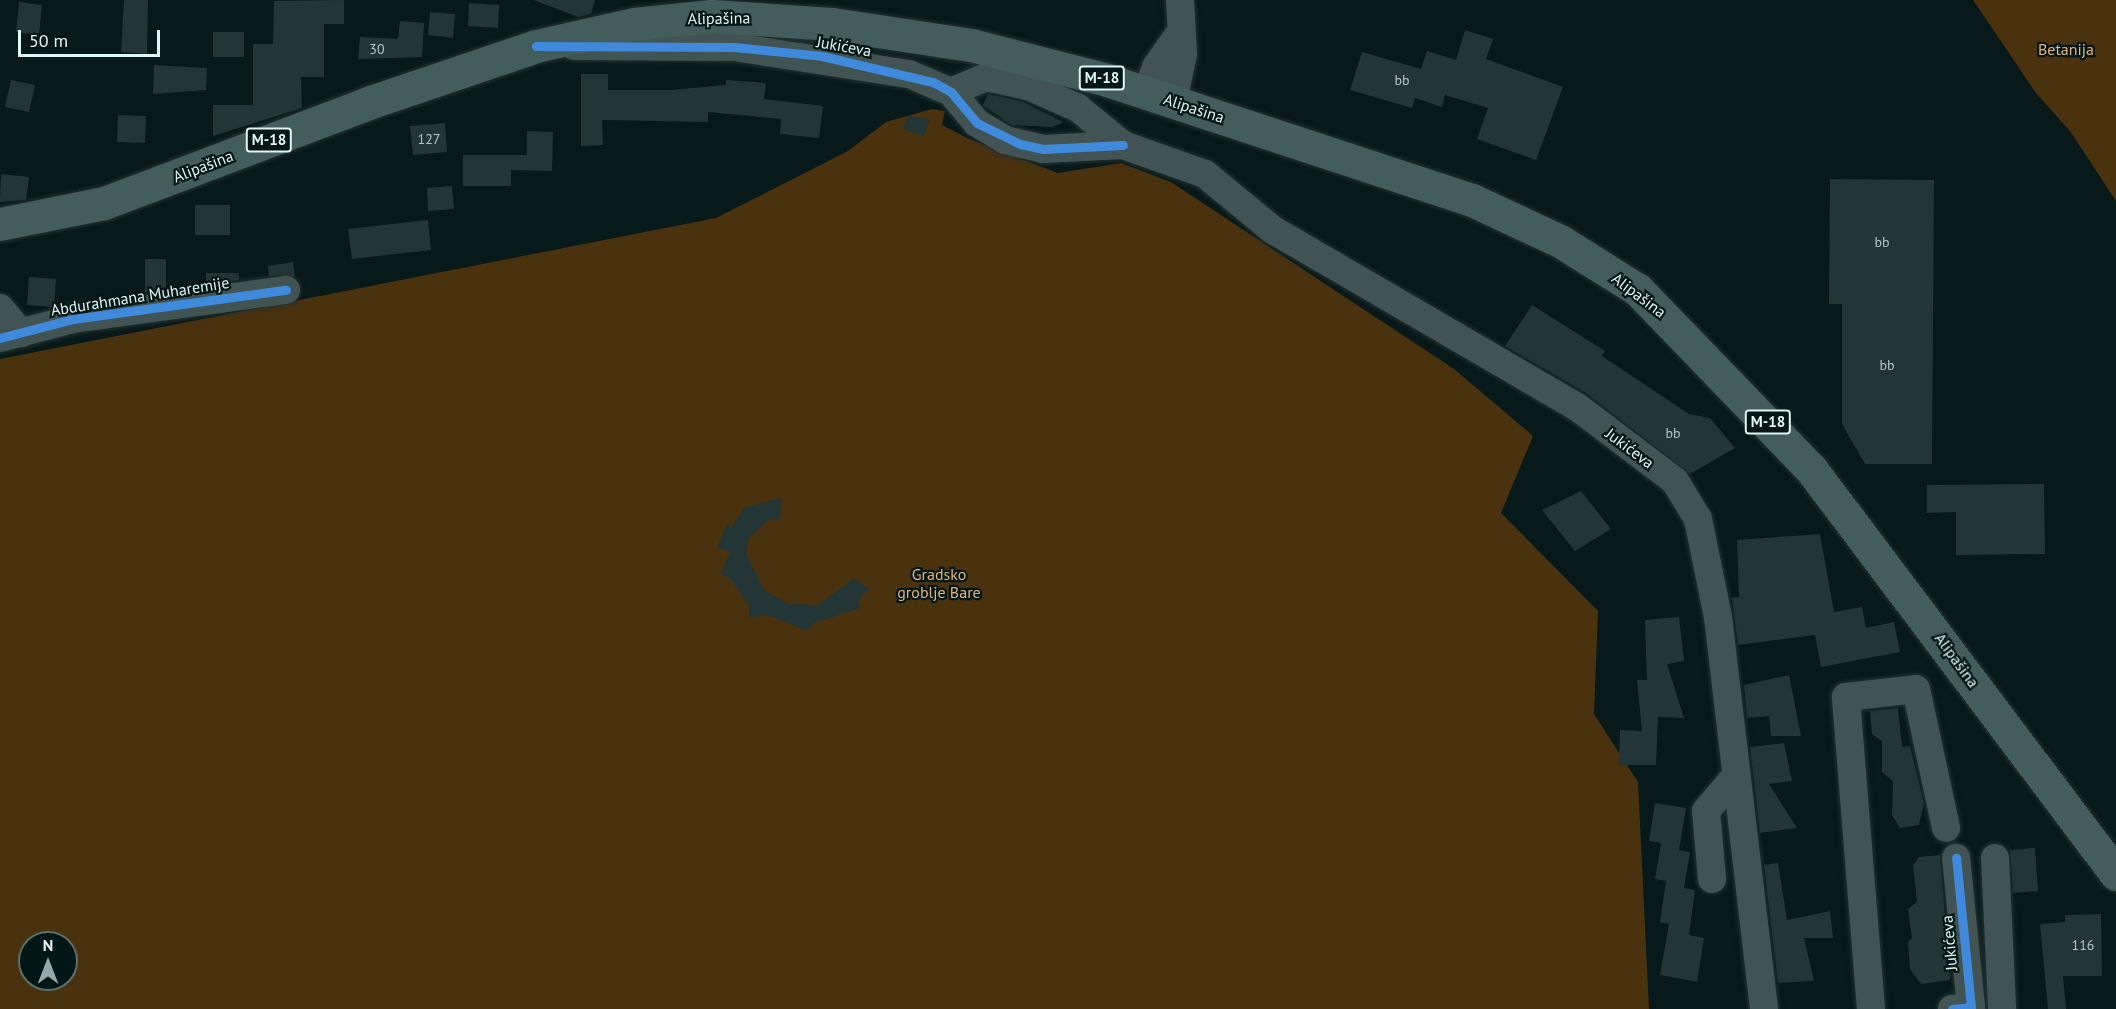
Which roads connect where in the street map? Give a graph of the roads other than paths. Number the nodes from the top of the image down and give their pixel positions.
1 (1180, 0) edge
2 (536, 46) junction
3 (951, 92) junction
4 (1160, 97) junction
5 (1123, 145) junction
6 (0, 224) edge
7 (286, 290) dead end
8 (0, 308) edge
9 (11, 336) edge
10 (1734, 778) junction
11 (1946, 828) dead end
12 (1956, 858) dead end
13 (1995, 858) dead end
14 (2116, 874) edge
15 (1712, 879) dead end
16 (1965, 1008) edge
17 (1764, 1009) edge
18 (1871, 1009) edge
19 (2002, 1009) edge

1 - 4 street
2 - 3 street, Jukićeva
2 - 4 main road, Alipašina / M-18
2 - 6 main road, Alipašina / M-18
3 - 5 street, Jukićeva
3 - 5 street, Jukićeva
4 - 14 main road, Alipašina / M-18
5 - 10 street, Jukićeva
7 - 9 street, Abdurahmana Muharemije
8 - 9 street, Abdurahmana Muharemije
10 - 15 street
10 - 17 street, Jukićeva
11 - 18 street
12 - 16 street, Jukićeva
13 - 19 street

